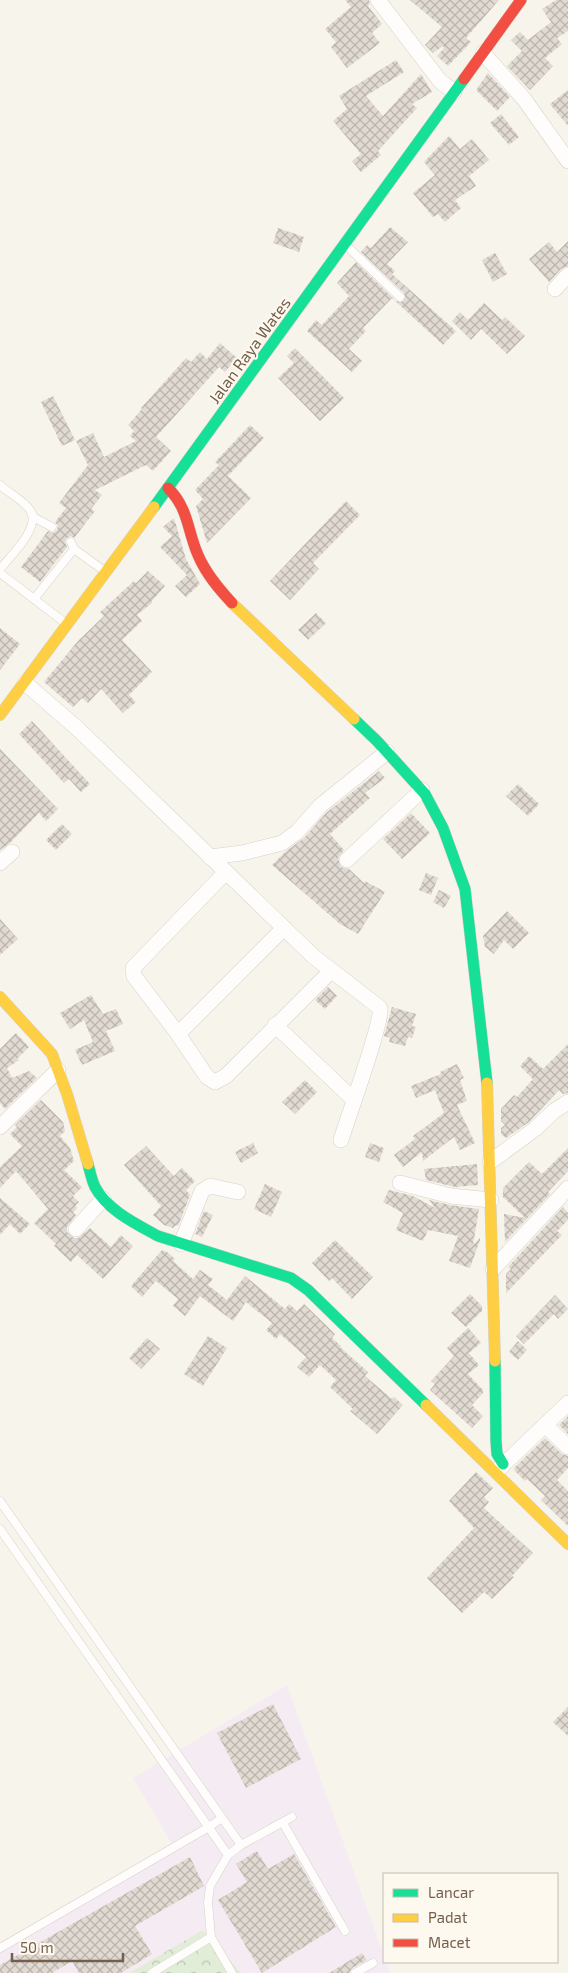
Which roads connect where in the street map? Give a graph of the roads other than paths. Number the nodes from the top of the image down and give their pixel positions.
1 (378, 0) edge
2 (521, 0) edge
3 (483, 53) junction
4 (454, 92) junction
5 (568, 161) edge
6 (346, 245) junction
7 (568, 276) edge
8 (555, 289) dead end
9 (400, 297) dead end
10 (0, 485) edge
11 (168, 488) junction
12 (34, 517) junction
13 (52, 526) dead end
14 (0, 569) edge
15 (107, 573) junction
16 (0, 574) edge
17 (34, 599) junction
18 (68, 625) junction
19 (25, 683) junction
20 (0, 716) edge
21 (387, 752) junction
22 (422, 790) junction
23 (12, 852) dead end
24 (210, 857) junction
25 (346, 860) dead end
26 (0, 863) edge
27 (226, 872) junction
28 (284, 928) junction
29 (330, 972) junction
30 (0, 997) edge
31 (275, 1025) junction
32 (178, 1034) junction
33 (58, 1070) junction
34 (354, 1100) junction
35 (568, 1102) edge
36 (0, 1127) edge
37 (341, 1140) dead end
38 (490, 1162) junction
39 (400, 1183) dead end
40 (568, 1188) edge
41 (238, 1192) dead end
42 (103, 1199) junction
43 (491, 1200) junction
44 (76, 1230) dead end
45 (182, 1244) junction
46 (493, 1268) junction
47 (568, 1403) edge
48 (545, 1425) junction
49 (568, 1447) edge
50 (499, 1468) junction
51 (0, 1502) edge
52 (0, 1529) edge
53 (568, 1544) edge
54 (292, 1817) dead end
55 (222, 1818) junction
56 (283, 1823) junction
57 (209, 1827) junction
58 (241, 1845) junction
59 (228, 1854) junction
60 (346, 1931) dead end
61 (211, 1937) junction
62 (0, 1948) edge
63 (372, 1963) dead end
64 (152, 1973) edge
65 (232, 1973) edge
66 (355, 1973) edge

1 - 4 street
2 - 3 main road, Jalan Raya Wates
3 - 4 main road, Jalan Raya Wates
3 - 5 street
4 - 6 main road, Jalan Raya Wates
6 - 9 lane
6 - 11 main road, Jalan Raya Wates
7 - 8 street
10 - 12 lane
11 - 15 main road, Jalan Raya Wates
11 - 21 main road
12 - 13 lane
12 - 14 lane
15 - 17 lane
15 - 18 main road, Jalan Raya Wates
16 - 17 lane
17 - 18 lane
18 - 19 main road, Jalan Raya Wates
19 - 20 main road, Jalan Raya Wates
19 - 24 street
21 - 22 main road
21 - 24 street
22 - 25 street
22 - 38 main road
23 - 26 street
24 - 27 street
27 - 28 street
27 - 32 street
28 - 29 street
28 - 32 street
29 - 31 street
29 - 34 street
30 - 33 main road
31 - 32 street
31 - 34 street
33 - 36 street
33 - 42 main road
34 - 37 street
35 - 38 street
38 - 43 main road
39 - 43 street
40 - 46 street
41 - 45 street
42 - 44 street
42 - 45 main road
43 - 46 main road
45 - 50 main road
46 - 50 main road
47 - 48 street
48 - 49 street
48 - 50 street
50 - 53 main road
51 - 55 lane
52 - 57 lane
54 - 56 lane
55 - 57 lane
55 - 58 lane
56 - 58 lane
56 - 60 lane
57 - 59 lane
57 - 62 lane
58 - 59 lane
59 - 61 lane
61 - 64 lane
61 - 65 lane
63 - 66 lane

